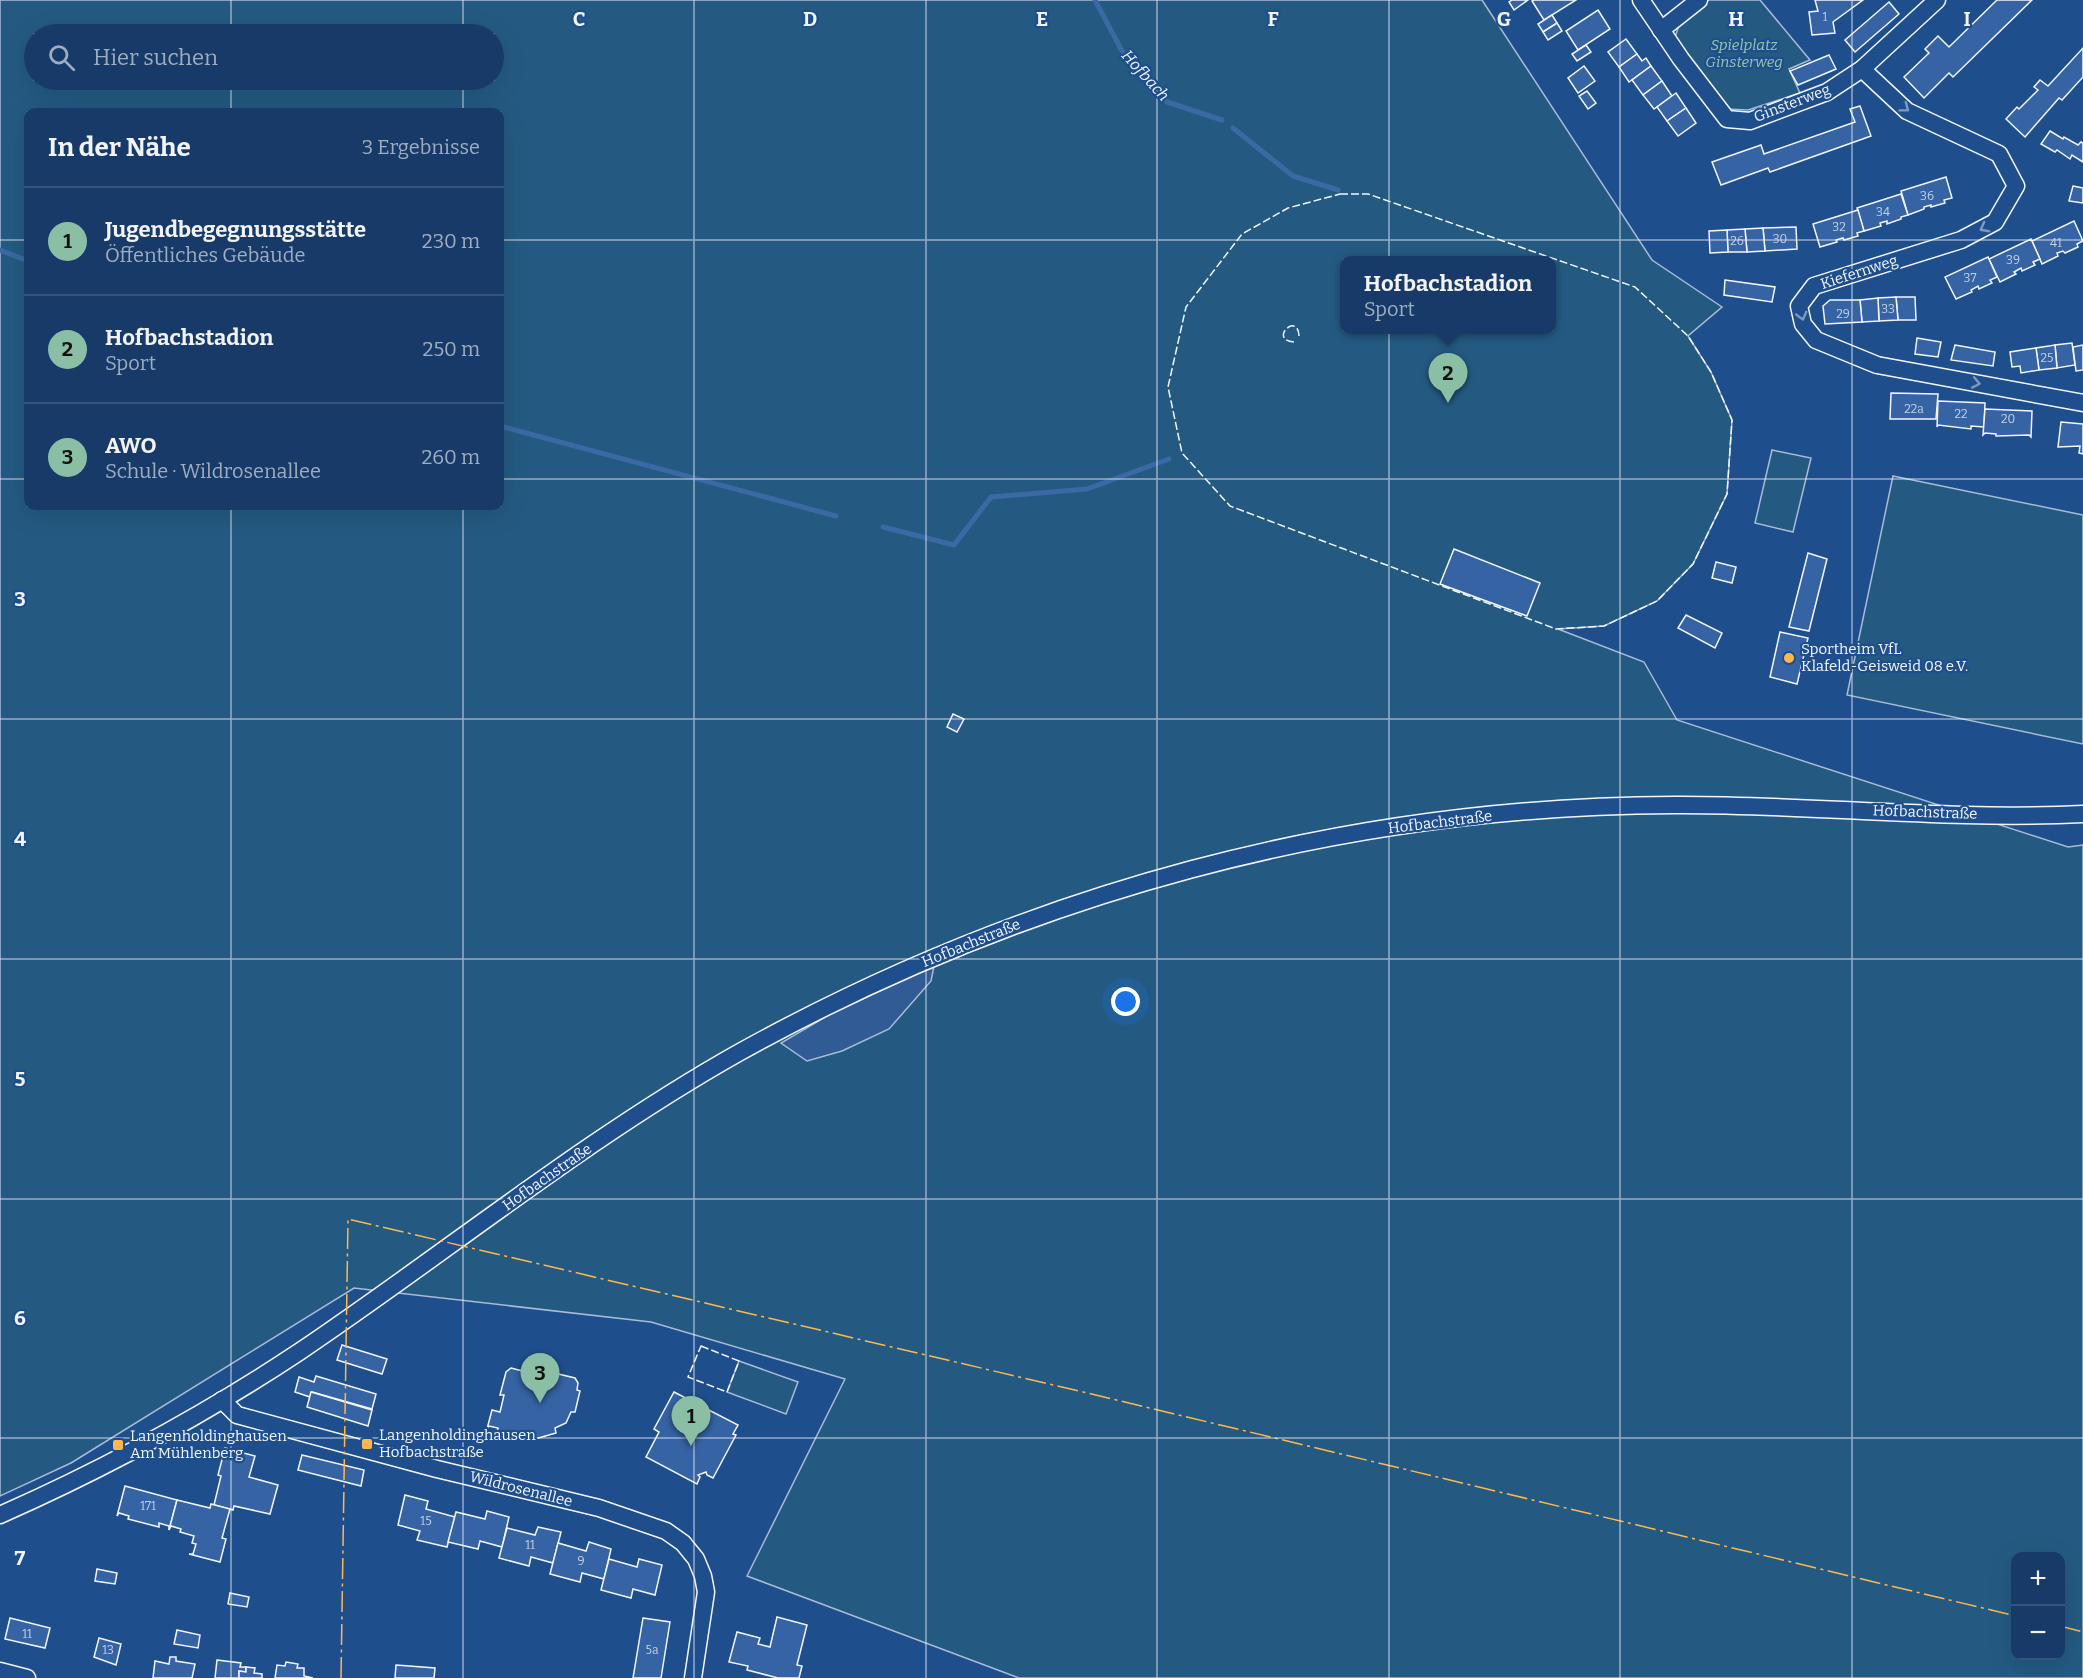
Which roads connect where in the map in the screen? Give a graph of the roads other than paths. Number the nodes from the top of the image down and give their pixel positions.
1 (1641, 0) edge
2 (1699, 0) edge
3 (1937, 0) edge
4 (1661, 30) junction
5 (1862, 69) junction
6 (2083, 404) edge
7 (2083, 814) edge
8 (222, 1400) junction
9 (0, 1515) edge
10 (0, 1671) edge
11 (27, 1678) edge
12 (693, 1678) edge

1 - 4 street, Ginsterweg
2 - 4 street
3 - 5 street, Ginsterweg
4 - 5 street, Ginsterweg
5 -> 6 street, Kiefernweg
7 - 8 street, Hofbachstraße
8 - 9 street, Hofbachstraße
8 - 12 street, Wildrosenallee
10 - 11 street

